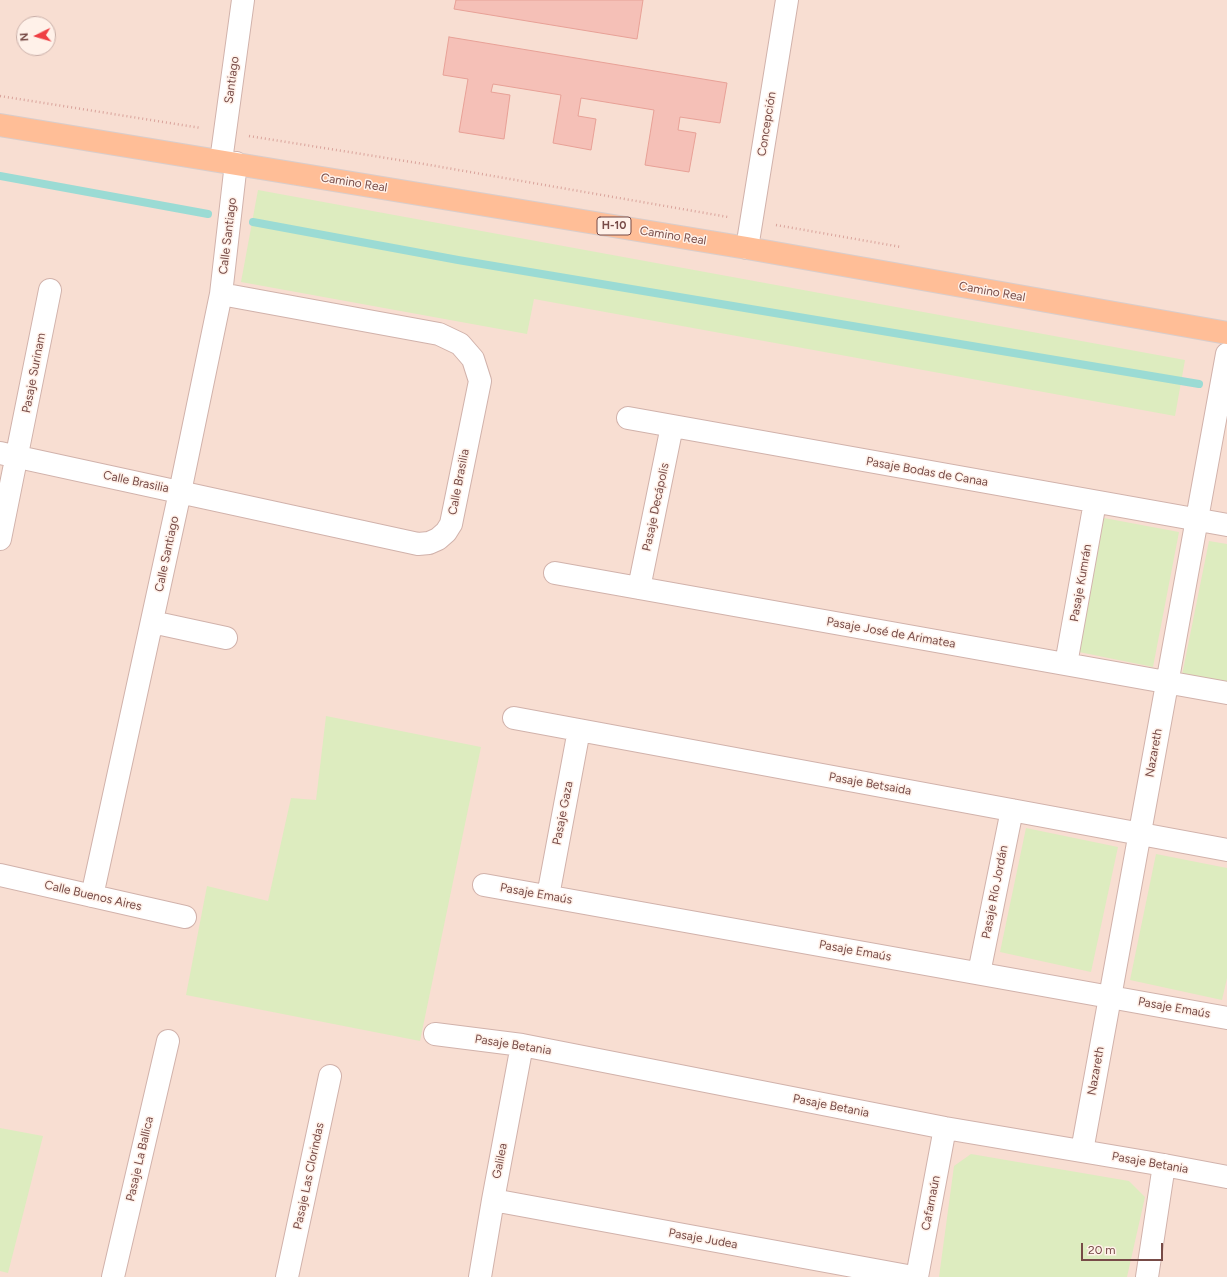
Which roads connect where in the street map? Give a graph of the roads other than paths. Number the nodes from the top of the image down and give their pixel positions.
1 (243, 0) edge
2 (787, 0) edge
3 (0, 125) edge
4 (229, 162) junction
5 (748, 248) junction
6 (50, 290) dead end
7 (221, 294) junction
8 (1227, 333) edge
9 (1227, 354) edge
10 (628, 418) dead end
11 (672, 426) junction
12 (8, 454) edge
13 (180, 492) junction
14 (1095, 502) junction
15 (1197, 520) junction
16 (1227, 525) edge
17 (0, 539) edge
18 (555, 573) dead end
19 (639, 588) junction
20 (152, 622) junction
21 (226, 638) dead end
22 (1066, 664) junction
23 (1167, 682) junction
24 (1227, 693) edge
25 (514, 718) dead end
26 (579, 730) junction
27 (1012, 810) junction
28 (1140, 834) junction
29 (1227, 850) edge
30 (0, 875) edge
31 (484, 885) dead end
32 (92, 896) junction
33 (548, 896) junction
34 (186, 917) dead end
35 (979, 973) junction
36 (1110, 997) junction
37 (1227, 1018) edge
38 (435, 1034) dead end
39 (168, 1041) dead end
40 (522, 1045) junction
41 (330, 1076) dead end
42 (944, 1128) junction
43 (1082, 1151) junction
44 (1164, 1165) junction
45 (1227, 1177) edge
46 (492, 1200) junction
47 (113, 1277) edge
48 (287, 1277) edge
49 (480, 1277) edge
50 (913, 1277) edge
51 (917, 1277) edge
52 (1147, 1277) edge

1 - 4 street, Santiago
2 - 5 street, Concepción
3 - 4 main road, Camino Real / H-10
4 - 5 main road, Camino Real / H-10
4 - 7 street, Calle Santiago
5 - 8 main road, Camino Real / H-10
6 - 12 street, Pasaje Surinam
7 - 13 street, Calle Santiago
7 - 13 street, Calle Brasilia
9 - 15 street, Nazareth
10 - 11 street, Pasaje Bodas de Canaa
11 - 14 street, Pasaje Bodas de Canaa
11 - 19 street, Pasaje Decápolis
12 - 13 street, Calle Brasilia
12 - 17 street, Pasaje Surinam
13 - 20 street, Calle Santiago
14 - 15 street, Pasaje Bodas de Canaa
14 - 22 street, Pasaje Kumrán
15 - 16 street, Pasaje Bodas de Canaa
15 - 23 street, Nazareth
18 - 19 street, Pasaje José de Arimatea
19 - 22 street, Pasaje José de Arimatea
20 - 21 street
20 - 32 street, Calle Santiago
22 - 23 street, Pasaje José de Arimatea
23 - 24 street, Pasaje José de Arimatea
23 - 28 street, Nazareth
25 - 26 street, Pasaje Betsaida
26 - 27 street, Pasaje Betsaida
26 - 33 street, Pasaje Gaza
27 - 28 street, Pasaje Betsaida
27 - 35 street, Pasaje Río Jordán
28 - 29 street, Pasaje Betsaida
28 - 36 street, Nazareth
30 - 32 street, Calle Buenos Aires
31 - 33 street, Pasaje Emaús
32 - 34 street, Calle Buenos Aires
33 - 35 street, Pasaje Emaús
35 - 36 street, Pasaje Emaús
36 - 37 street, Pasaje Emaús
36 - 43 street, Nazareth
38 - 40 street, Pasaje Betania
39 - 47 street, Pasaje La Ballica
40 - 42 street, Pasaje Betania
40 - 46 street, Galilea
41 - 48 street, Pasaje Las Clorindas
42 - 43 street, Pasaje Betania
42 - 51 street, Cafarnaún
43 - 44 street, Pasaje Betania
44 - 45 street, Pasaje Betania
44 - 52 street
46 - 49 street, Galilea
46 - 50 street, Pasaje Judea

